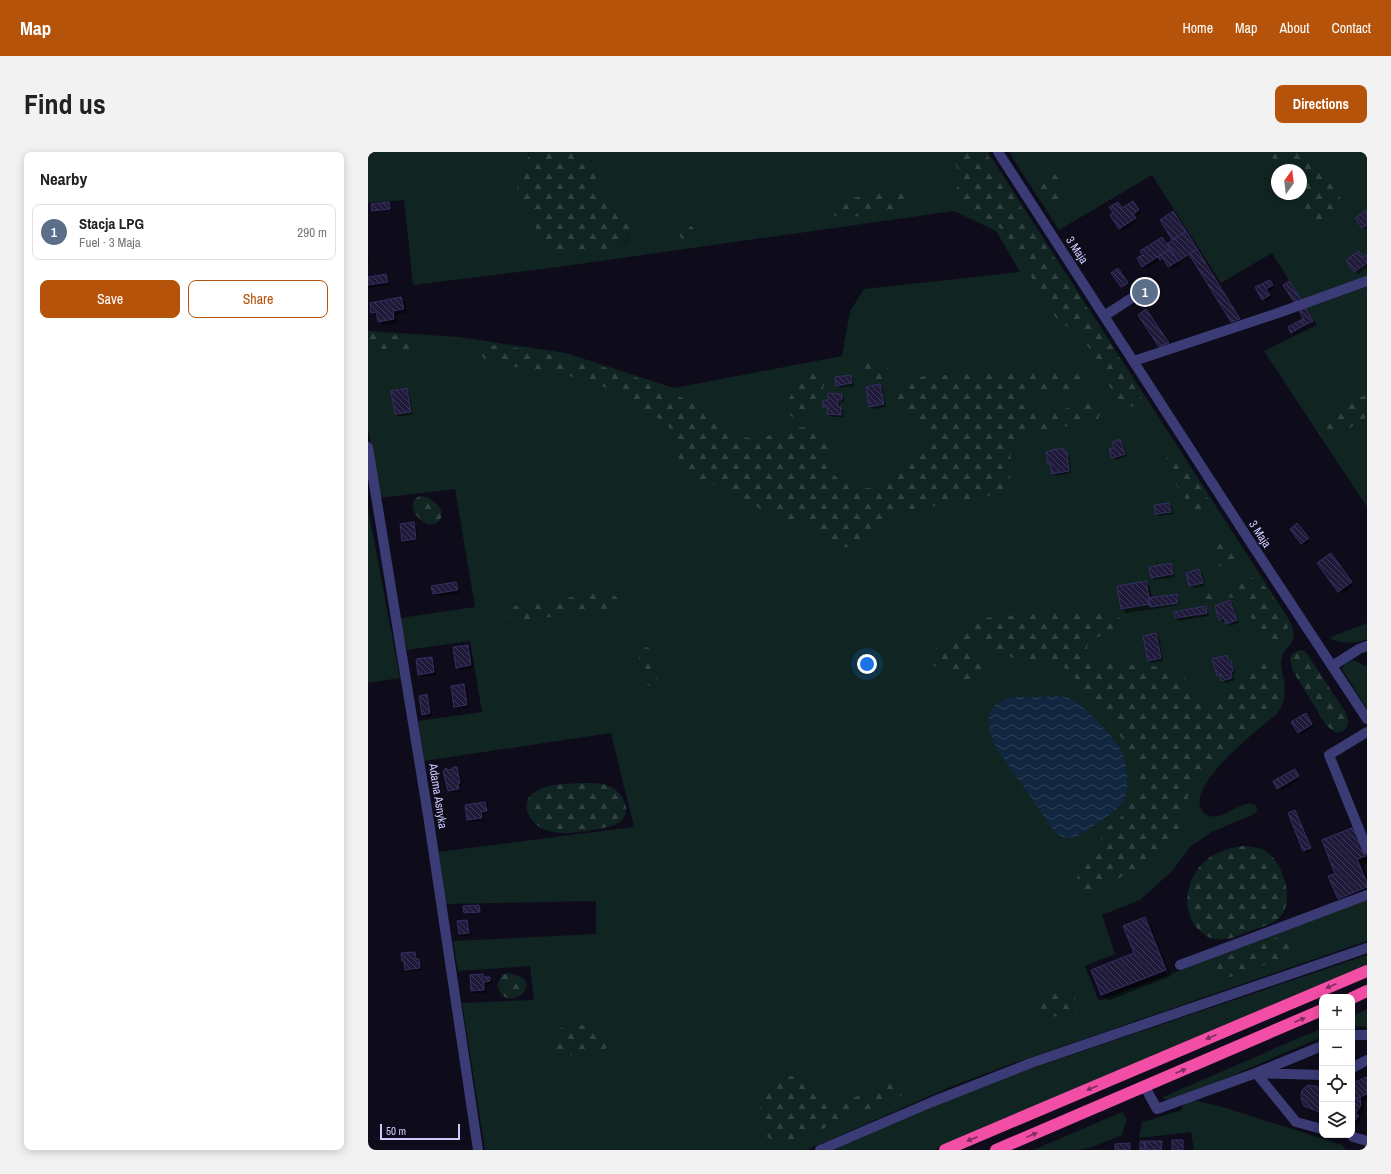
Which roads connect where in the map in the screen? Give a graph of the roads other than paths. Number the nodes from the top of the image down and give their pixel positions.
1 (998, 152) edge
2 (1367, 280) edge
3 (1138, 294) dead end
4 (1104, 316) junction
5 (1134, 361) junction
6 (368, 447) edge
7 (1367, 646) edge
8 (1332, 666) junction
9 (1367, 719) edge
10 (1367, 732) edge
11 (1367, 849) edge
12 (1367, 895) edge
13 (1367, 948) edge
14 (1180, 965) dead end
15 (1367, 971) edge
16 (1367, 991) edge
17 (1355, 997) edge
18 (1319, 1011) edge
19 (1355, 1035) edge
20 (1367, 1035) edge
21 (1319, 1047) edge
22 (1367, 1060) edge
23 (1355, 1066) edge
24 (1256, 1073) junction
25 (1319, 1075) edge
26 (1145, 1086) junction
27 (1319, 1128) edge
28 (1355, 1138) edge
29 (1367, 1141) edge
30 (478, 1150) edge
31 (820, 1150) edge
32 (945, 1150) edge
33 (996, 1150) edge

1 - 4 street, 3 Maja
2 - 5 street
3 - 4 street
4 - 5 street, 3 Maja
5 - 8 street, 3 Maja
6 - 30 street, Adama Asnyka
7 - 8 street
8 - 9 street, 3 Maja
10 - 11 street
12 - 14 street
13 - 31 street
15 -> 32 highway
16 - 17 highway
26 -> 18 highway
19 - 20 street
21 - 24 street
22 - 23 street
24 - 25 street
24 - 26 street
24 - 27 street
33 -> 26 highway
28 - 29 street

